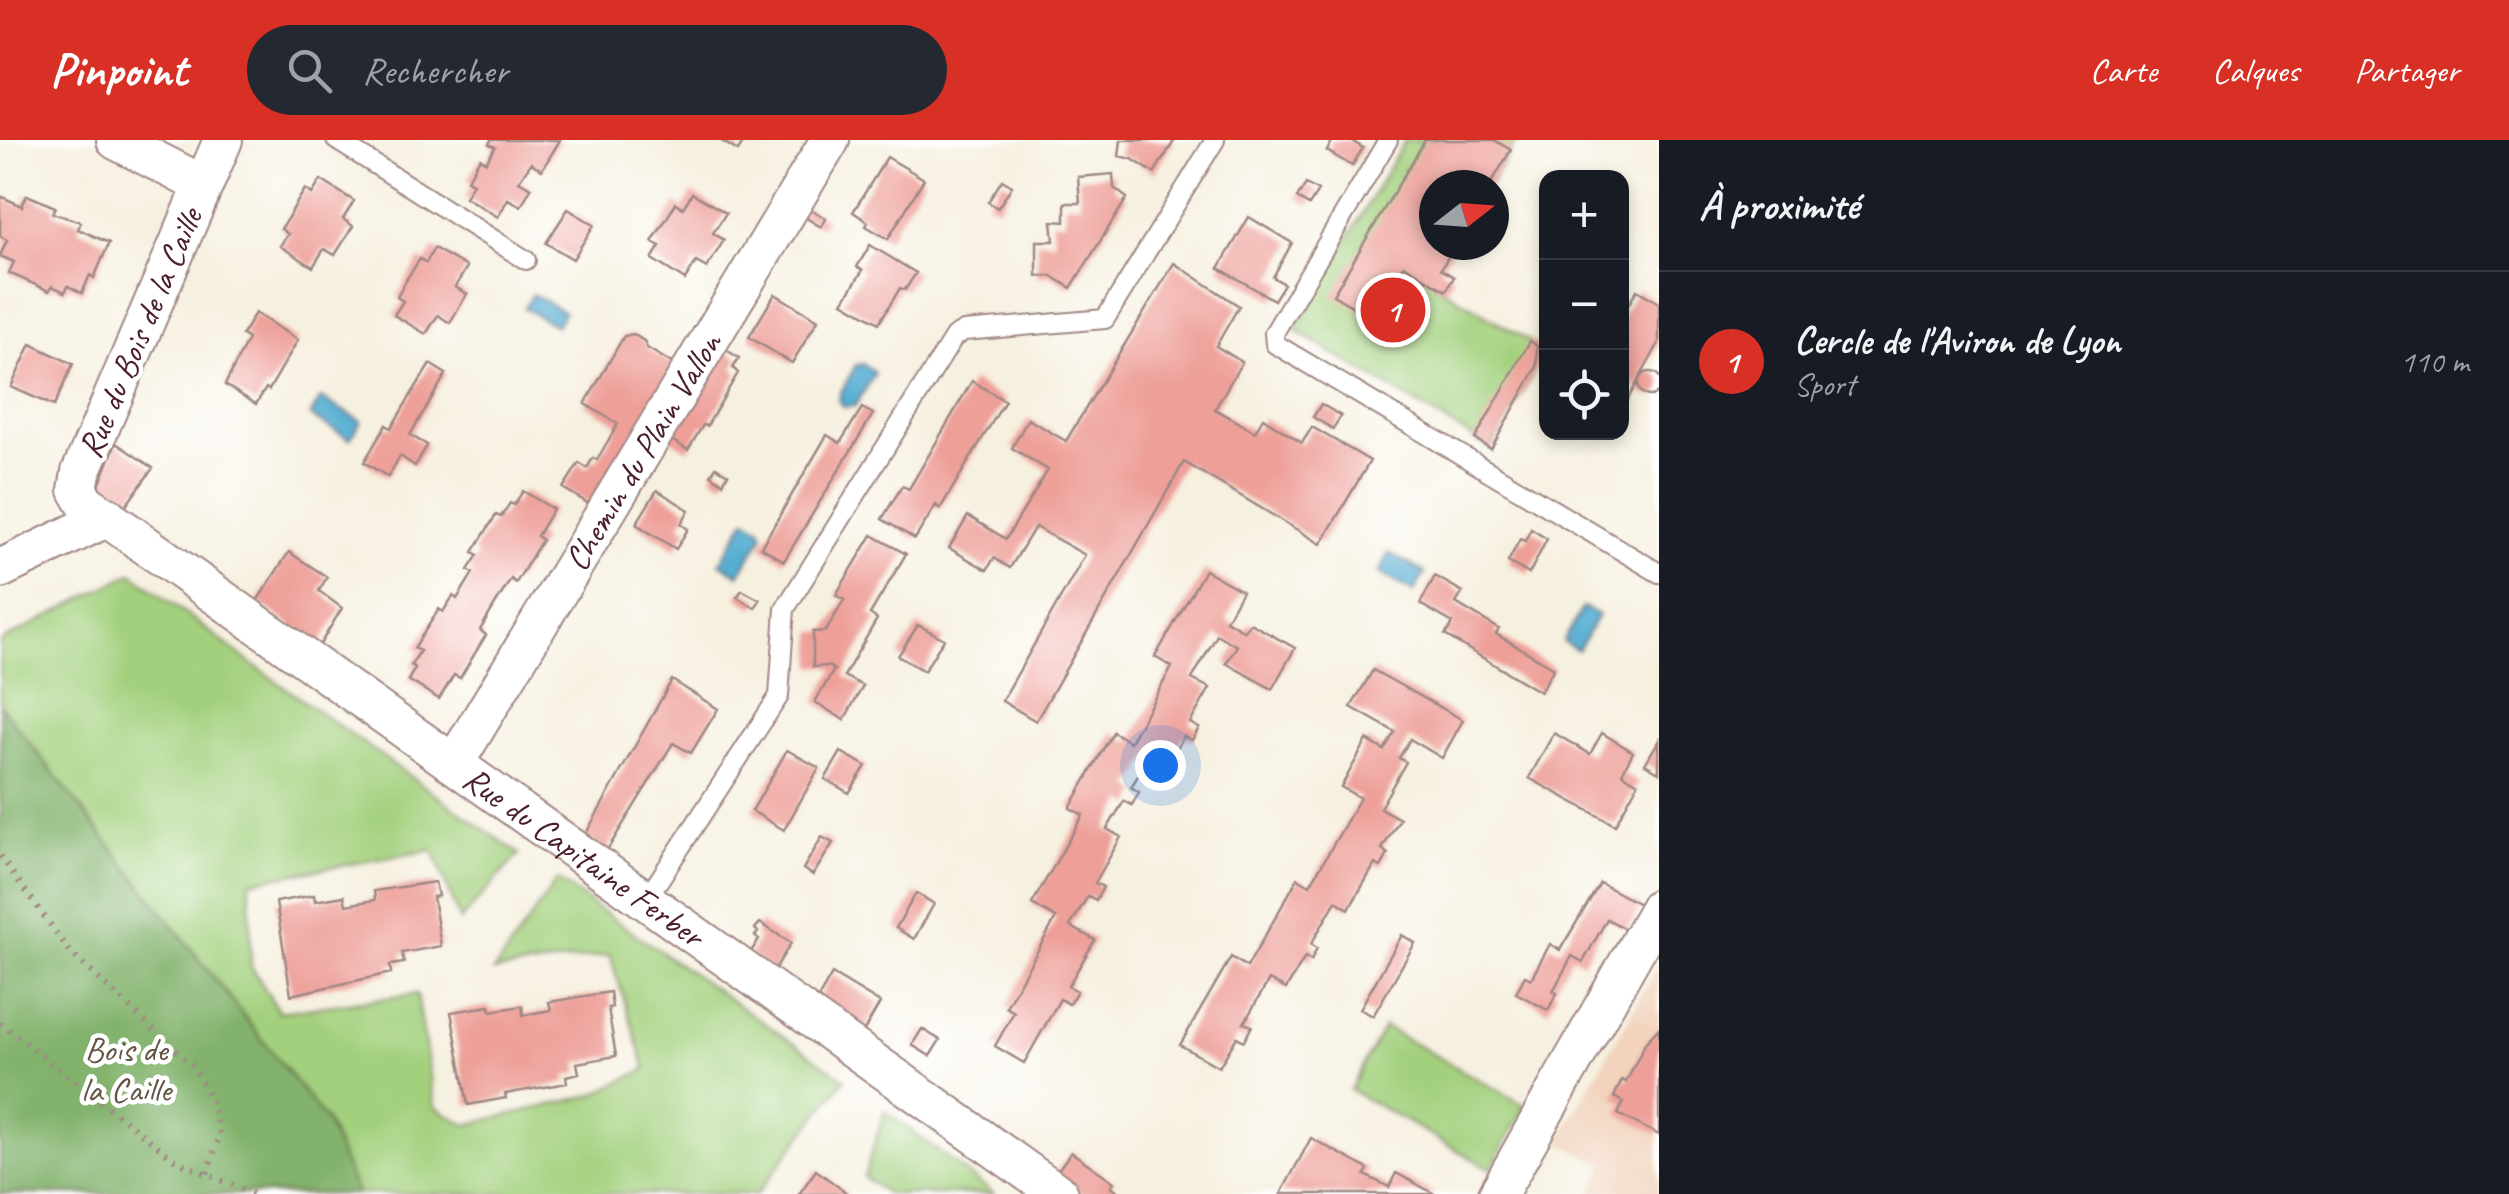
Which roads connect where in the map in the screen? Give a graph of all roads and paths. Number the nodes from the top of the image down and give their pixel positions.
1 (116, 140) edge
2 (223, 140) edge
3 (336, 140) edge
4 (830, 140) edge
5 (1215, 140) edge
6 (1388, 140) edge
7 (203, 186) junction
8 (526, 260) dead end
9 (108, 517) junction
10 (0, 569) edge
11 (1659, 573) edge
12 (454, 764) junction
13 (0, 856) edge
14 (646, 900) junction
15 (1659, 908) edge
16 (0, 1023) edge
17 (206, 1176) junction
18 (254, 1194) edge
19 (1059, 1194) edge
20 (1498, 1194) edge

1 - 7 street
2 - 7 street, Rue du Bois de la Caille
3 - 8 lane
4 - 12 street, Chemin du Plain Vallon
5 - 14 lane
6 - 11 lane
7 - 9 street, Rue du Bois de la Caille
9 - 10 street
9 - 12 street, Rue du Capitaine Ferber
12 - 14 street, Rue du Capitaine Ferber
13 - 17 path
14 - 19 street, Rue du Capitaine Ferber
15 - 20 street
16 - 17 path
17 - 18 path

